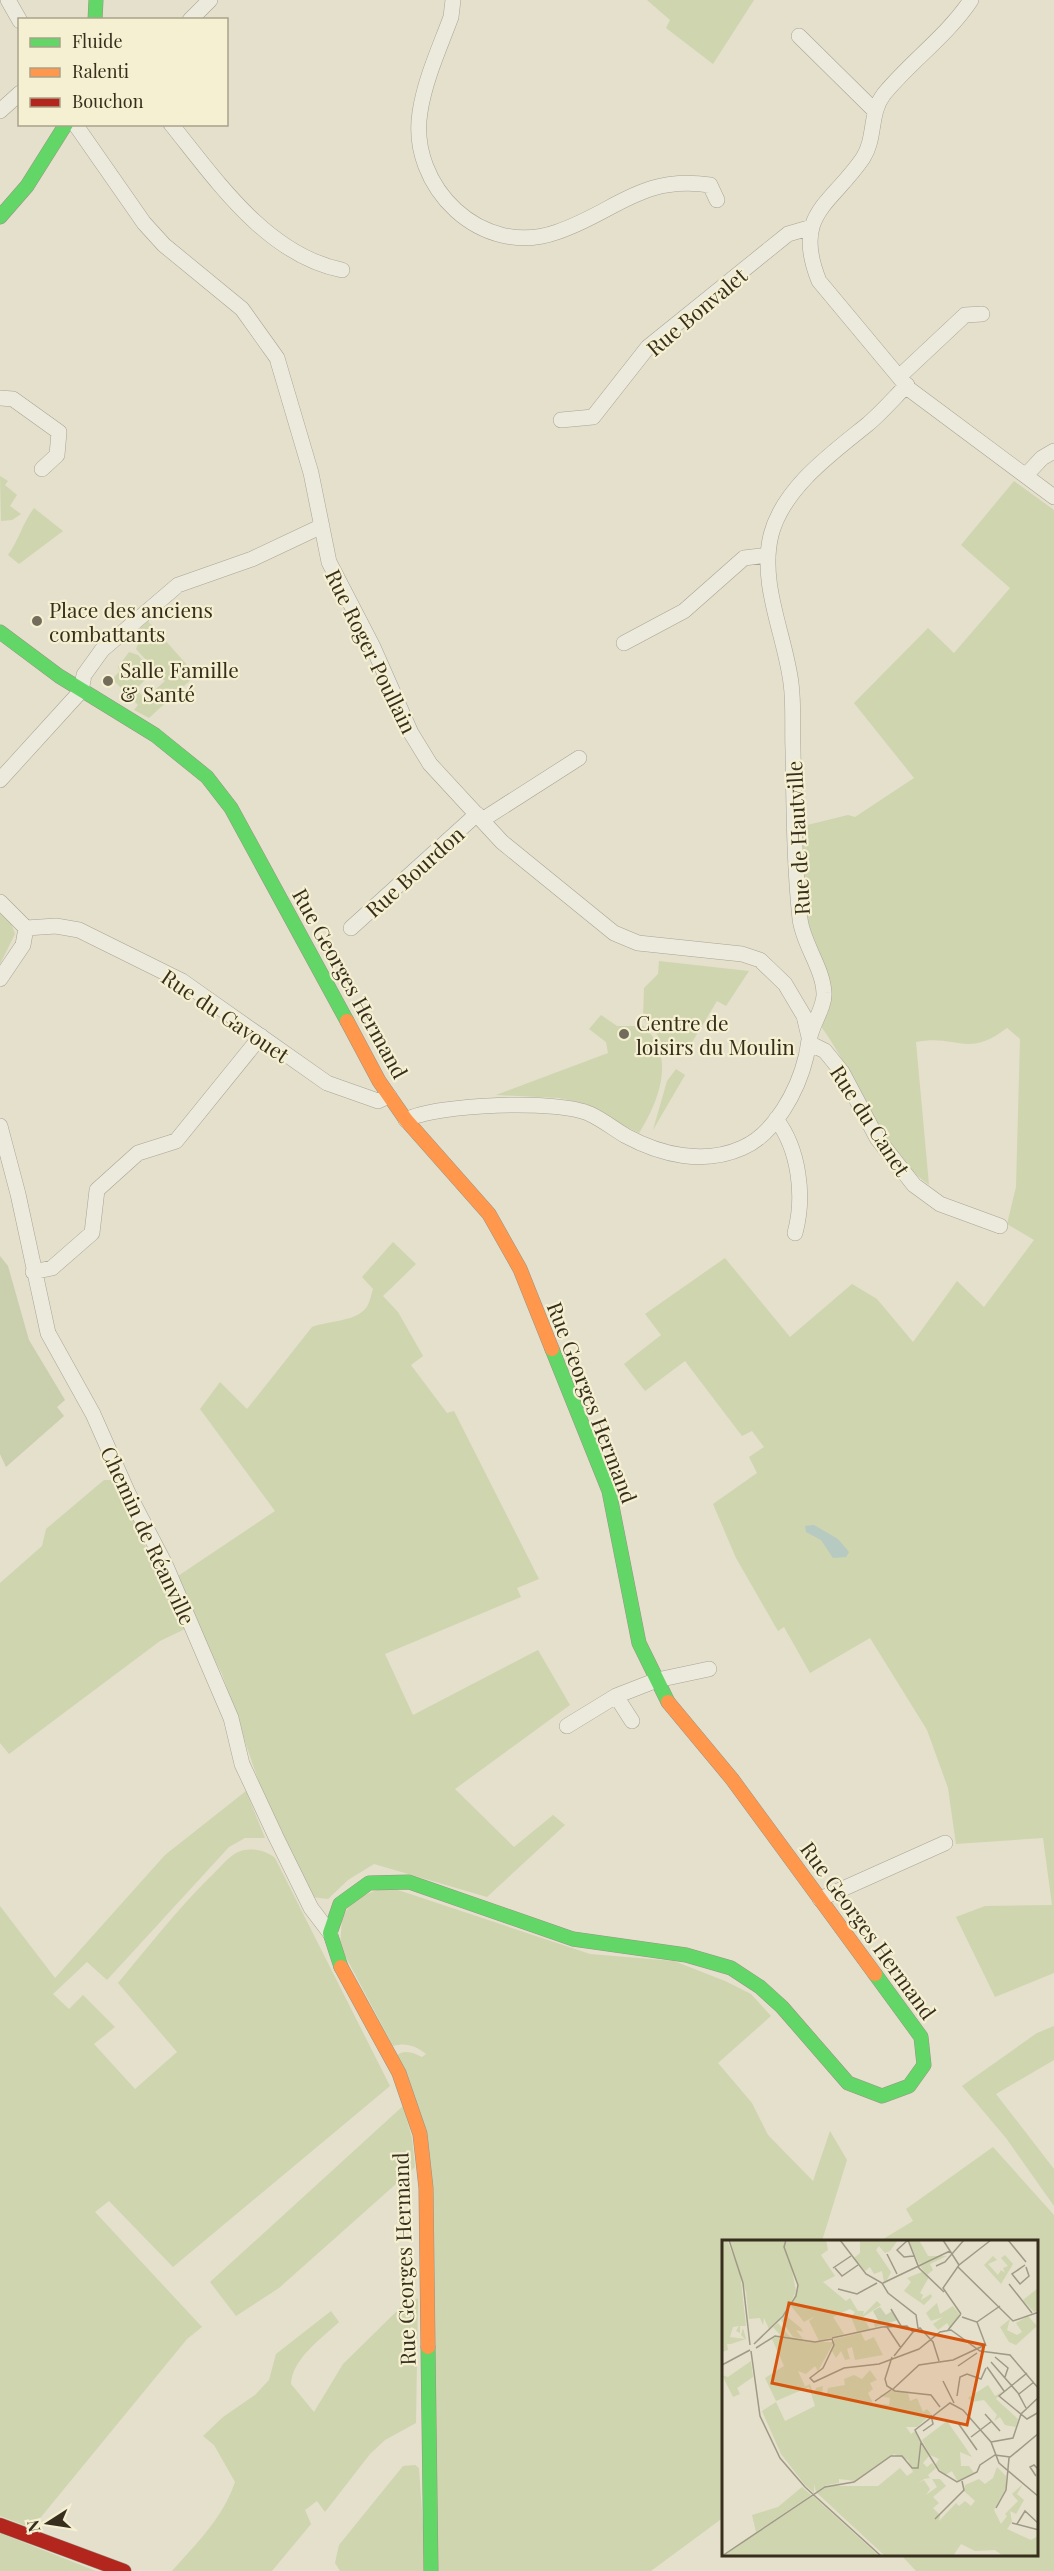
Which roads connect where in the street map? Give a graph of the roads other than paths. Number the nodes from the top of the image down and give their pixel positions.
1 (8, 0) edge
2 (96, 0) edge
3 (210, 0) edge
4 (453, 0) edge
5 (971, 0) edge
6 (18, 18) edge
7 (95, 18) edge
8 (192, 18) edge
9 (799, 36) dead end
10 (18, 95) edge
11 (0, 111) edge
12 (875, 111) junction
13 (65, 126) edge
14 (76, 126) edge
15 (173, 126) edge
16 (717, 200) dead end
17 (0, 217) edge
18 (812, 227) junction
19 (342, 270) dead end
20 (982, 314) dead end
21 (903, 381) junction
22 (0, 398) edge
23 (561, 420) dead end
24 (1054, 452) edge
25 (42, 469) dead end
26 (1026, 476) junction
27 (1054, 497) edge
28 (322, 526) junction
29 (768, 555) junction
30 (0, 632) edge
31 (624, 643) dead end
32 (81, 691) junction
33 (579, 758) dead end
34 (0, 780) edge
35 (479, 817) junction
36 (0, 902) edge
37 (26, 928) junction
38 (351, 928) dead end
39 (0, 979) edge
40 (261, 1036) junction
41 (809, 1040) junction
42 (389, 1096) junction
43 (776, 1119) junction
44 (406, 1120) junction
45 (0, 1126) edge
46 (1000, 1226) dead end
47 (795, 1233) dead end
48 (33, 1272) junction
49 (709, 1669) dead end
50 (657, 1680) junction
51 (616, 1696) junction
52 (632, 1721) dead end
53 (567, 1726) dead end
54 (945, 1843) dead end
55 (820, 1899) junction
56 (330, 1933) junction
57 (0, 2525) edge
58 (124, 2571) edge
59 (430, 2571) edge

1 - 6 street
2 - 7 street
3 - 8 street
4 - 16 street
5 - 12 street
9 - 12 street
10 - 11 street
12 - 18 street
13 - 17 street
14 - 28 street, Rue Roger Poullain
15 - 19 street
18 - 21 street
18 - 23 street, Rue Bonvalet
20 - 21 street, Rue de Hautville
21 - 26 street
21 - 29 street, Rue de Hautville
22 - 25 street
24 - 26 street
26 - 27 street
28 - 32 street
28 - 35 street, Rue Roger Poullain
29 - 31 street
29 - 41 street, Rue de Hautville
30 - 32 street
32 - 34 street
32 - 42 street, Rue Georges Hermand
33 - 35 street, Rue Bourdon
35 - 38 street, Rue Bourdon
35 - 41 street, Rue Roger Poullain
36 - 37 street
37 - 39 street
37 - 40 street, Rue du Gavouet
40 - 42 street, Rue du Gavouet
40 - 48 street
41 - 43 street, Rue de Hautville
41 - 46 street, Rue du Canet
42 - 44 street, Rue Georges Hermand
43 - 44 street, Rue de Hautville
43 - 47 street
44 - 50 street, Rue Georges Hermand
45 - 48 street, Chemin de Réanville
48 - 56 street, Chemin de Réanville
49 - 50 street
50 - 51 street
50 - 55 street, Rue Georges Hermand
51 - 52 street
51 - 53 street
54 - 55 street
55 - 56 street, Rue Georges Hermand
56 - 59 street, Rue Georges Hermand
57 - 58 street

